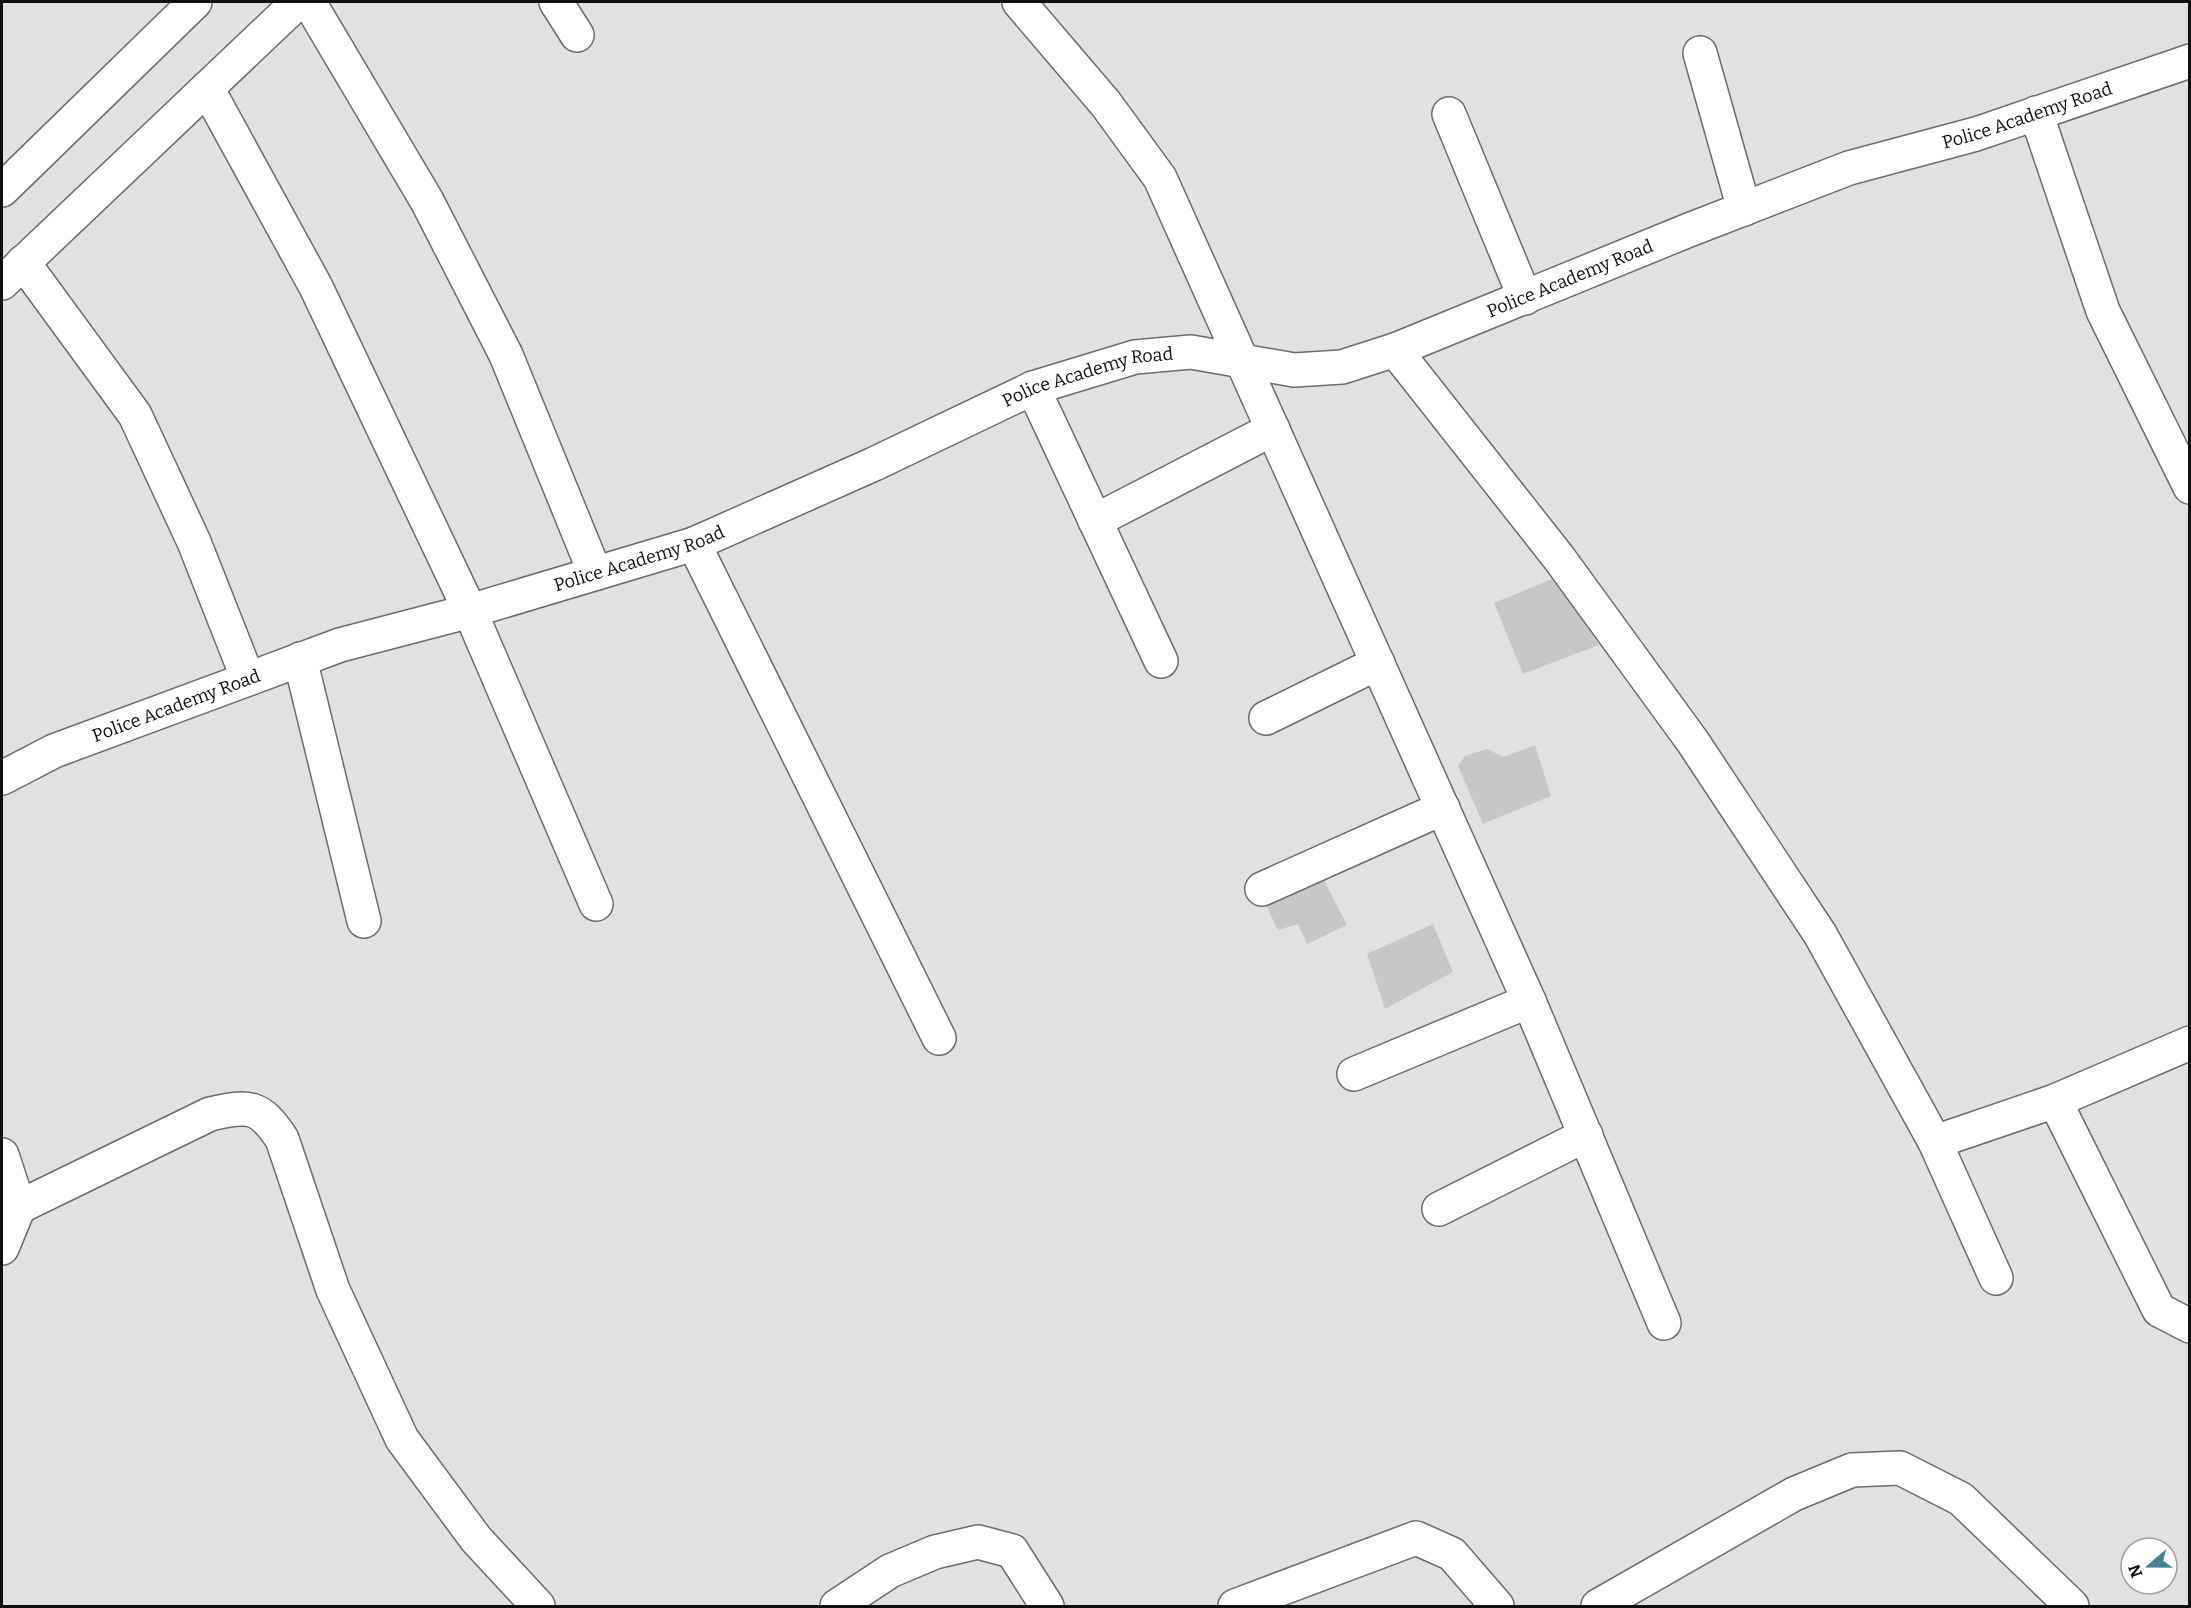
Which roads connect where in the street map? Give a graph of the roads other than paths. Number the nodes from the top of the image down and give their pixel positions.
1 (195, 2) edge
2 (298, 2) edge
3 (309, 2) edge
4 (556, 2) edge
5 (1019, 2) edge
6 (577, 35) dead end
7 (1700, 53) dead end
8 (2190, 61) edge
9 (207, 88) junction
10 (2036, 113) junction
11 (1449, 114) dead end
12 (2, 190) edge
13 (1744, 209) junction
14 (12, 272) edge
15 (1526, 298) junction
16 (1395, 350) junction
17 (1242, 361) junction
18 (1033, 388) junction
19 (1272, 429) junction
20 (2190, 487) edge
21 (1095, 521) junction
22 (694, 544) junction
23 (595, 573) junction
24 (470, 611) junction
25 (300, 659) junction
26 (1161, 661) dead end
27 (1378, 663) junction
28 (248, 679) junction
29 (1266, 718) dead end
30 (2, 778) edge
31 (1443, 808) junction
32 (1262, 889) dead end
33 (596, 904) dead end
34 (364, 921) dead end
35 (1529, 1001) junction
36 (939, 1038) dead end
37 (2190, 1043) edge
38 (1354, 1074) dead end
39 (2055, 1101) junction
40 (1586, 1135) junction
41 (1935, 1142) junction
42 (2, 1155) edge
43 (19, 1207) junction
44 (1439, 1209) dead end
45 (2, 1248) edge
46 (1996, 1278) dead end
47 (1664, 1323) dead end
48 (2190, 1326) edge
49 (538, 1606) edge
50 (837, 1606) edge
51 (1047, 1606) edge
52 (1235, 1606) edge
53 (1497, 1606) edge
54 (1598, 1606) edge
55 (2072, 1606) edge

1 - 12 street
2 - 9 street
3 - 23 street
4 - 6 street
5 - 17 street
7 - 13 street
8 - 10 street, Police Academy Road
9 - 14 street
9 - 24 street
10 - 13 street, Police Academy Road
10 - 20 street
11 - 15 street
13 - 15 street, Police Academy Road
14 - 28 street
15 - 16 street, Police Academy Road
16 - 17 street, Police Academy Road
16 - 41 street
17 - 18 street, Police Academy Road
17 - 19 street
18 - 21 street
18 - 22 street, Police Academy Road
19 - 21 street
19 - 27 street
21 - 26 street
22 - 23 street, Police Academy Road
22 - 36 street
23 - 24 street, Police Academy Road
24 - 25 street, Police Academy Road
24 - 33 street
25 - 28 street, Police Academy Road
25 - 34 street
27 - 29 street
27 - 31 street
28 - 30 street, Police Academy Road
31 - 32 street
31 - 35 street
35 - 38 street
35 - 40 street
37 - 39 street
39 - 41 street
39 - 48 street
40 - 44 street
40 - 47 street
41 - 46 street
42 - 43 street
43 - 45 street
43 - 49 street
50 - 51 street
52 - 53 street
54 - 55 street

